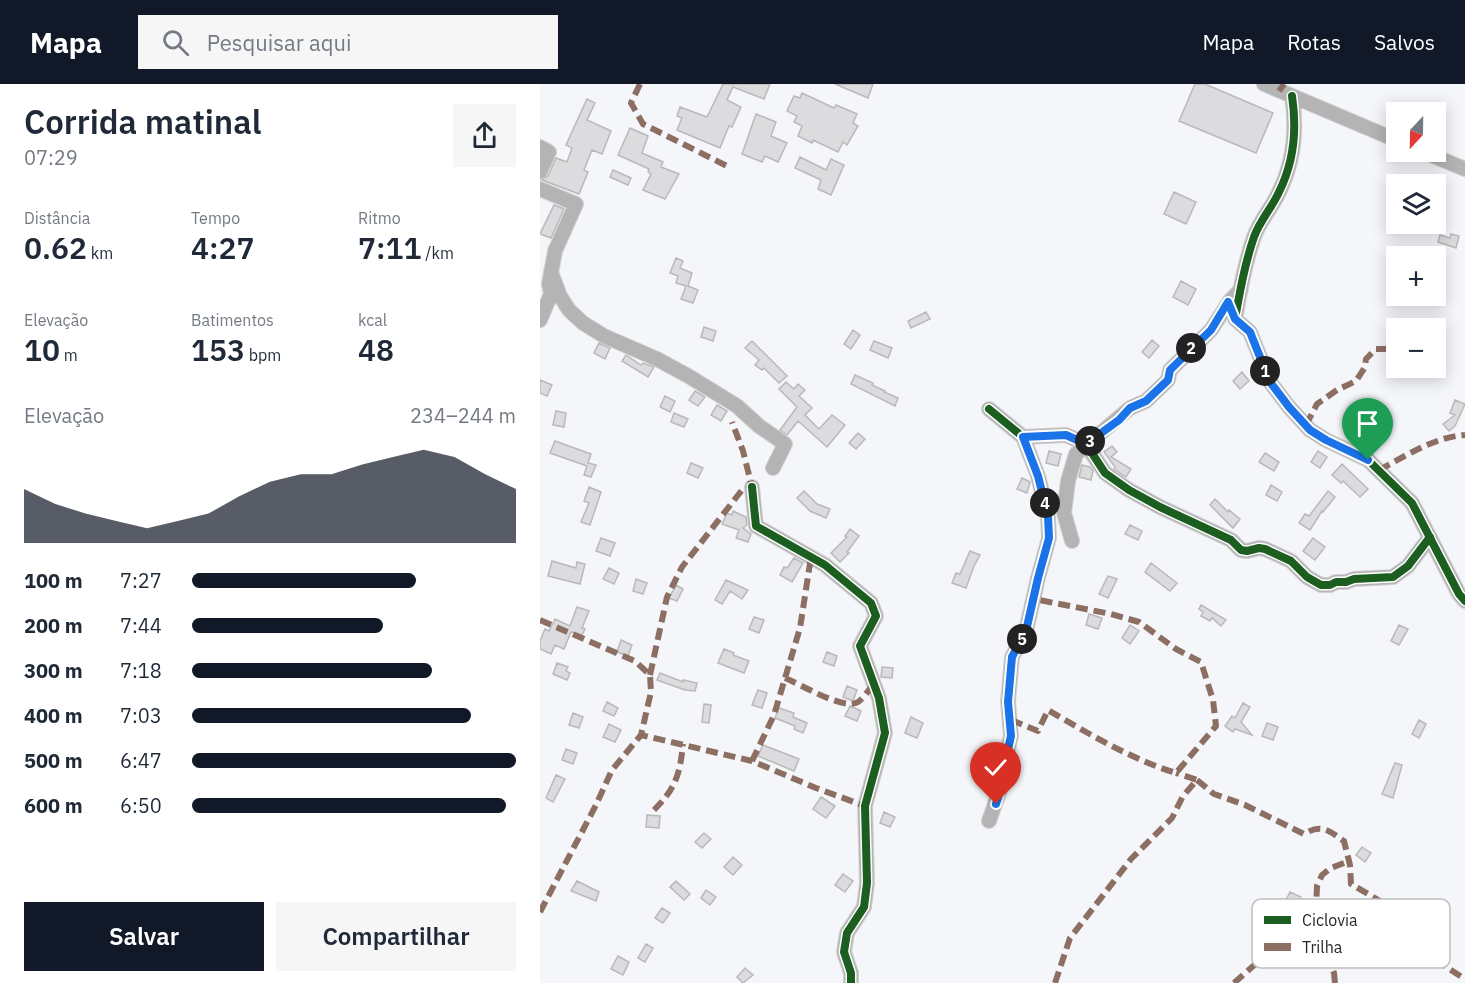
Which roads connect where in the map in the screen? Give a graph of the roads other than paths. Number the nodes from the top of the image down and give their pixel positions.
1 (1264, 84) edge
2 (1292, 96) junction
3 (1386, 136) edge
4 (540, 147) edge
5 (1446, 162) edge
6 (1465, 170) edge
7 (540, 172) edge
8 (540, 189) edge
9 (551, 272) junction
10 (1241, 289) junction
11 (1228, 302) junction
12 (1235, 319) junction
13 (540, 320) edge
14 (989, 409) dead end
15 (1023, 437) junction
16 (1086, 444) junction
17 (773, 468) dead end
18 (752, 487) dead end
19 (1430, 537) junction
20 (1072, 541) dead end
21 (1463, 596) edge
22 (989, 821) dead end
23 (850, 983) edge

1 - 2 street
2 - 3 street
2 - 10 street
4 - 7 street
5 - 6 street
8 - 9 street
9 - 13 street
9 - 17 street
10 - 11 street
10 - 12 street
11 - 12 street
11 - 16 street
12 - 19 street
14 - 15 street
15 - 16 street
15 - 22 street
16 - 19 street
16 - 20 street
18 - 23 street
19 - 21 street

